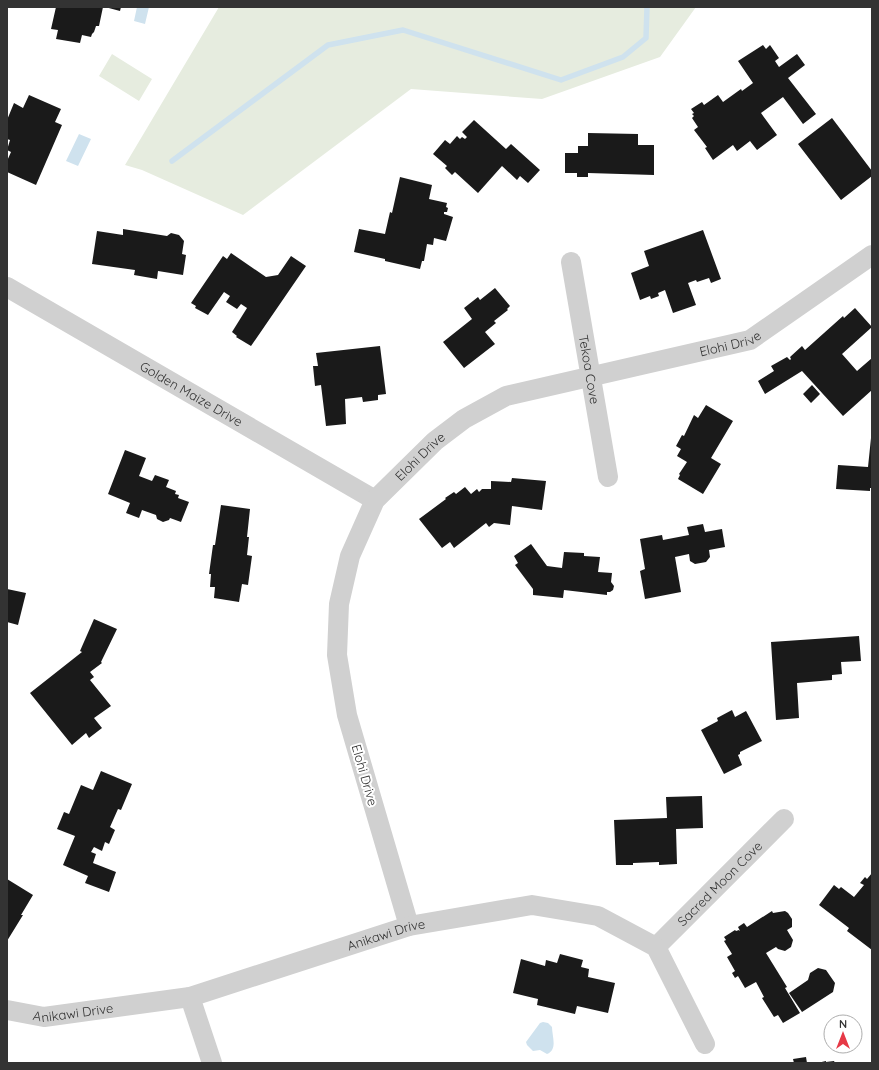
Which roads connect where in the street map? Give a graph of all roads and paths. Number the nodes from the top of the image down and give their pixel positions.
1 (871, 257) edge
2 (571, 262) dead end
3 (7, 287) edge
4 (591, 376) junction
5 (608, 477) dead end
6 (375, 500) junction
7 (784, 819) dead end
8 (408, 926) junction
9 (656, 947) junction
10 (190, 997) junction
11 (7, 1010) edge
12 (705, 1044) dead end
13 (212, 1063) edge

1 - 4 street, Elohi Drive
2 - 4 street, Tekoa Cove
3 - 6 street, Golden Maize Drive
4 - 5 street, Tekoa Cove
4 - 6 street, Elohi Drive
6 - 8 street, Elohi Drive
7 - 9 street, Sacred Moon Cove
8 - 9 street, Anikawi Drive
8 - 10 street, Anikawi Drive
9 - 12 street
10 - 11 street, Anikawi Drive
10 - 13 street

